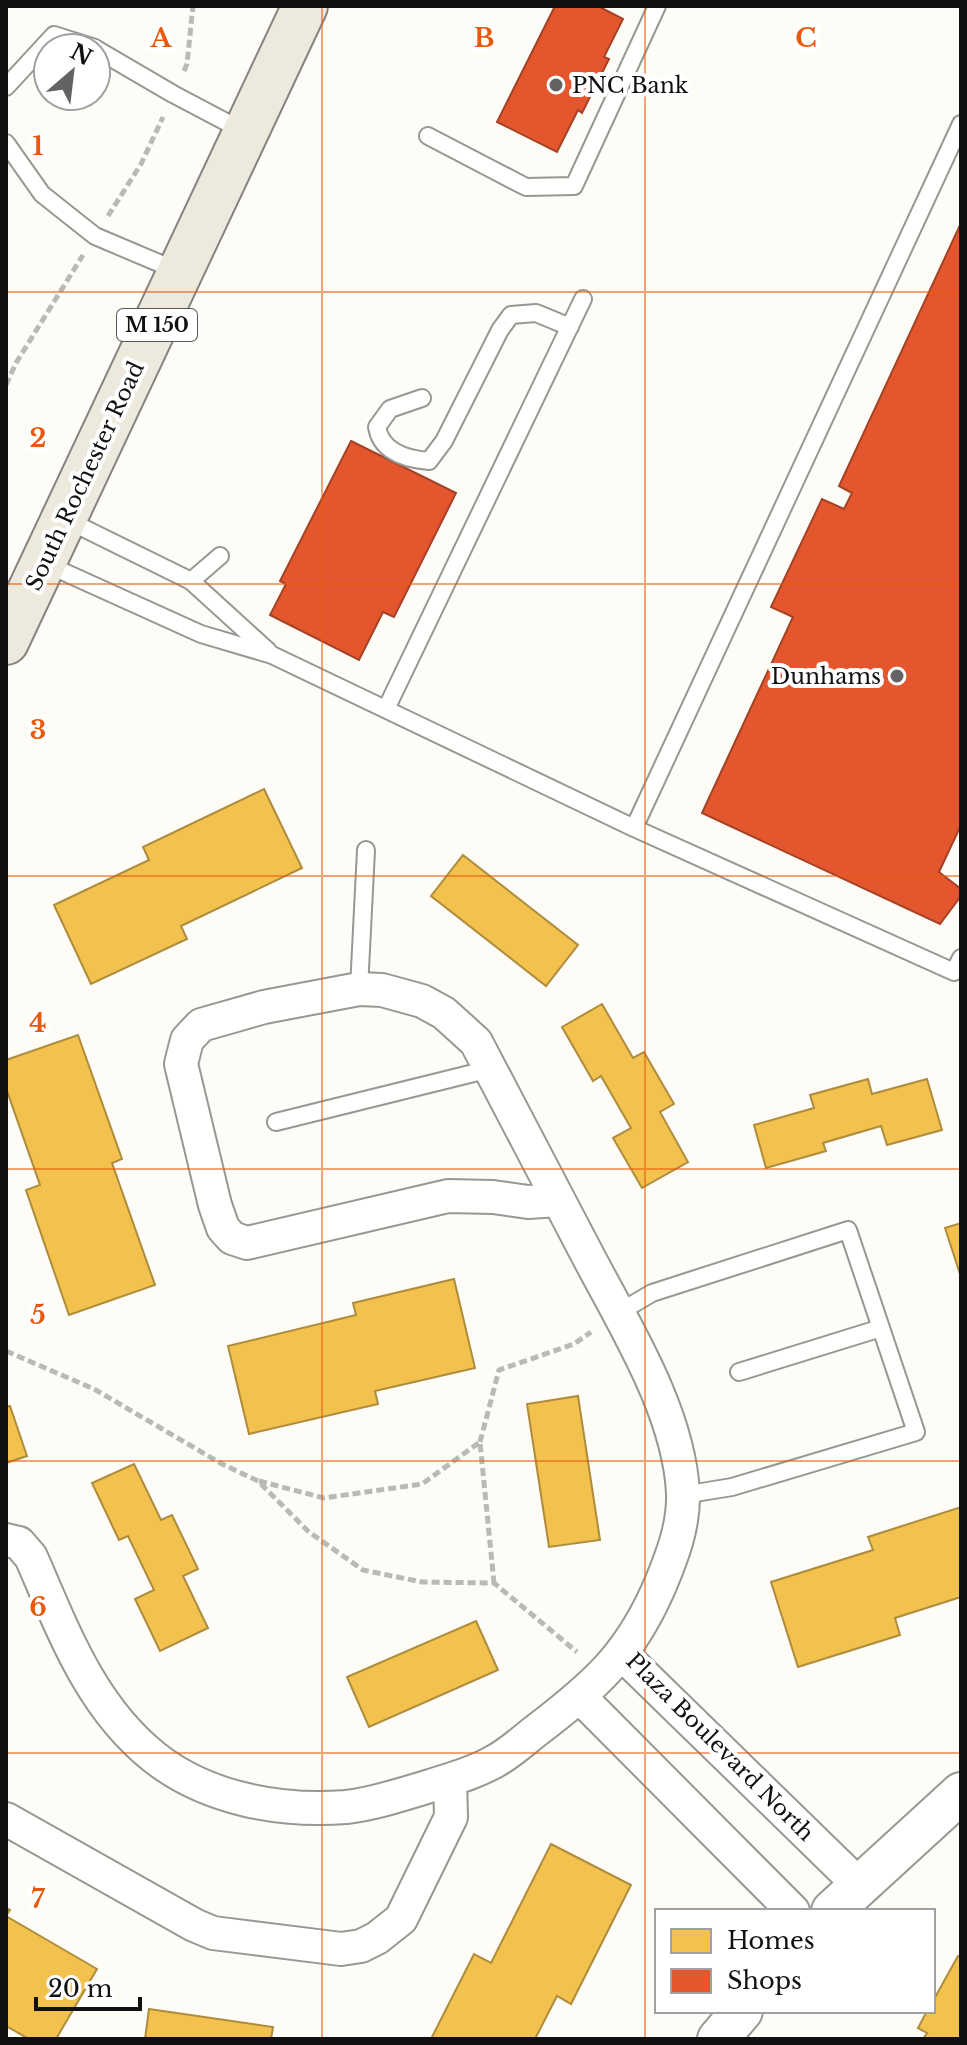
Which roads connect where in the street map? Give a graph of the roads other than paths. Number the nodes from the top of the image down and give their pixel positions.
1 (305, 6) edge
2 (657, 6) edge
3 (112, 58) edge
4 (32, 59) edge
5 (6, 87) edge
6 (961, 124) edge
7 (247, 133) junction
8 (428, 136) dead end
9 (6, 143) edge
10 (181, 273) junction
11 (583, 299) dead end
12 (570, 327) junction
13 (422, 398) dead end
14 (65, 519) junction
15 (220, 556) dead end
16 (44, 563) junction
17 (191, 581) junction
18 (6, 642) edge
19 (272, 655) junction
20 (386, 709) junction
21 (634, 828) junction
22 (366, 850) dead end
23 (961, 958) edge
24 (359, 989) junction
25 (490, 1069) junction
26 (276, 1122) dead end
27 (558, 1200) junction
28 (618, 1313) junction
29 (881, 1328) junction
30 (739, 1372) dead end
31 (683, 1495) junction
32 (6, 1540) edge
33 (602, 1675) junction
34 (450, 1780) junction
35 (961, 1793) edge
36 (6, 1819) edge
37 (846, 1898) edge
38 (791, 1909) edge
39 (740, 2013) edge
40 (718, 2039) edge

1 - 7 main road, South Rochester Road / M 150
2 - 8 lane
3 - 7 lane
4 - 5 lane
6 - 21 lane
7 - 10 main road, South Rochester Road / M 150
9 - 10 lane
10 - 14 main road, South Rochester Road / M 150
11 - 12 lane
12 - 13 lane
12 - 20 lane
14 - 16 main road, South Rochester Road / M 150
14 - 17 lane
15 - 17 lane
16 - 18 main road, South Rochester Road / M 150
16 - 19 lane
17 - 19 lane
19 - 20 lane
20 - 21 lane
21 - 23 lane
22 - 24 lane
24 - 25 street, Plaza Boulevard North
24 - 27 street, Plaza Boulevard North
25 - 26 lane
25 - 27 street, Plaza Boulevard North
27 - 28 street, Plaza Boulevard North
28 - 29 lane
28 - 31 street, Plaza Boulevard North
29 - 30 lane
29 - 31 lane
31 - 33 street, Plaza Boulevard North
32 - 34 street
33 - 34 street
33 - 37 street, Plaza Boulevard North
33 - 38 street
34 - 36 street
35 - 37 street
39 - 40 street

